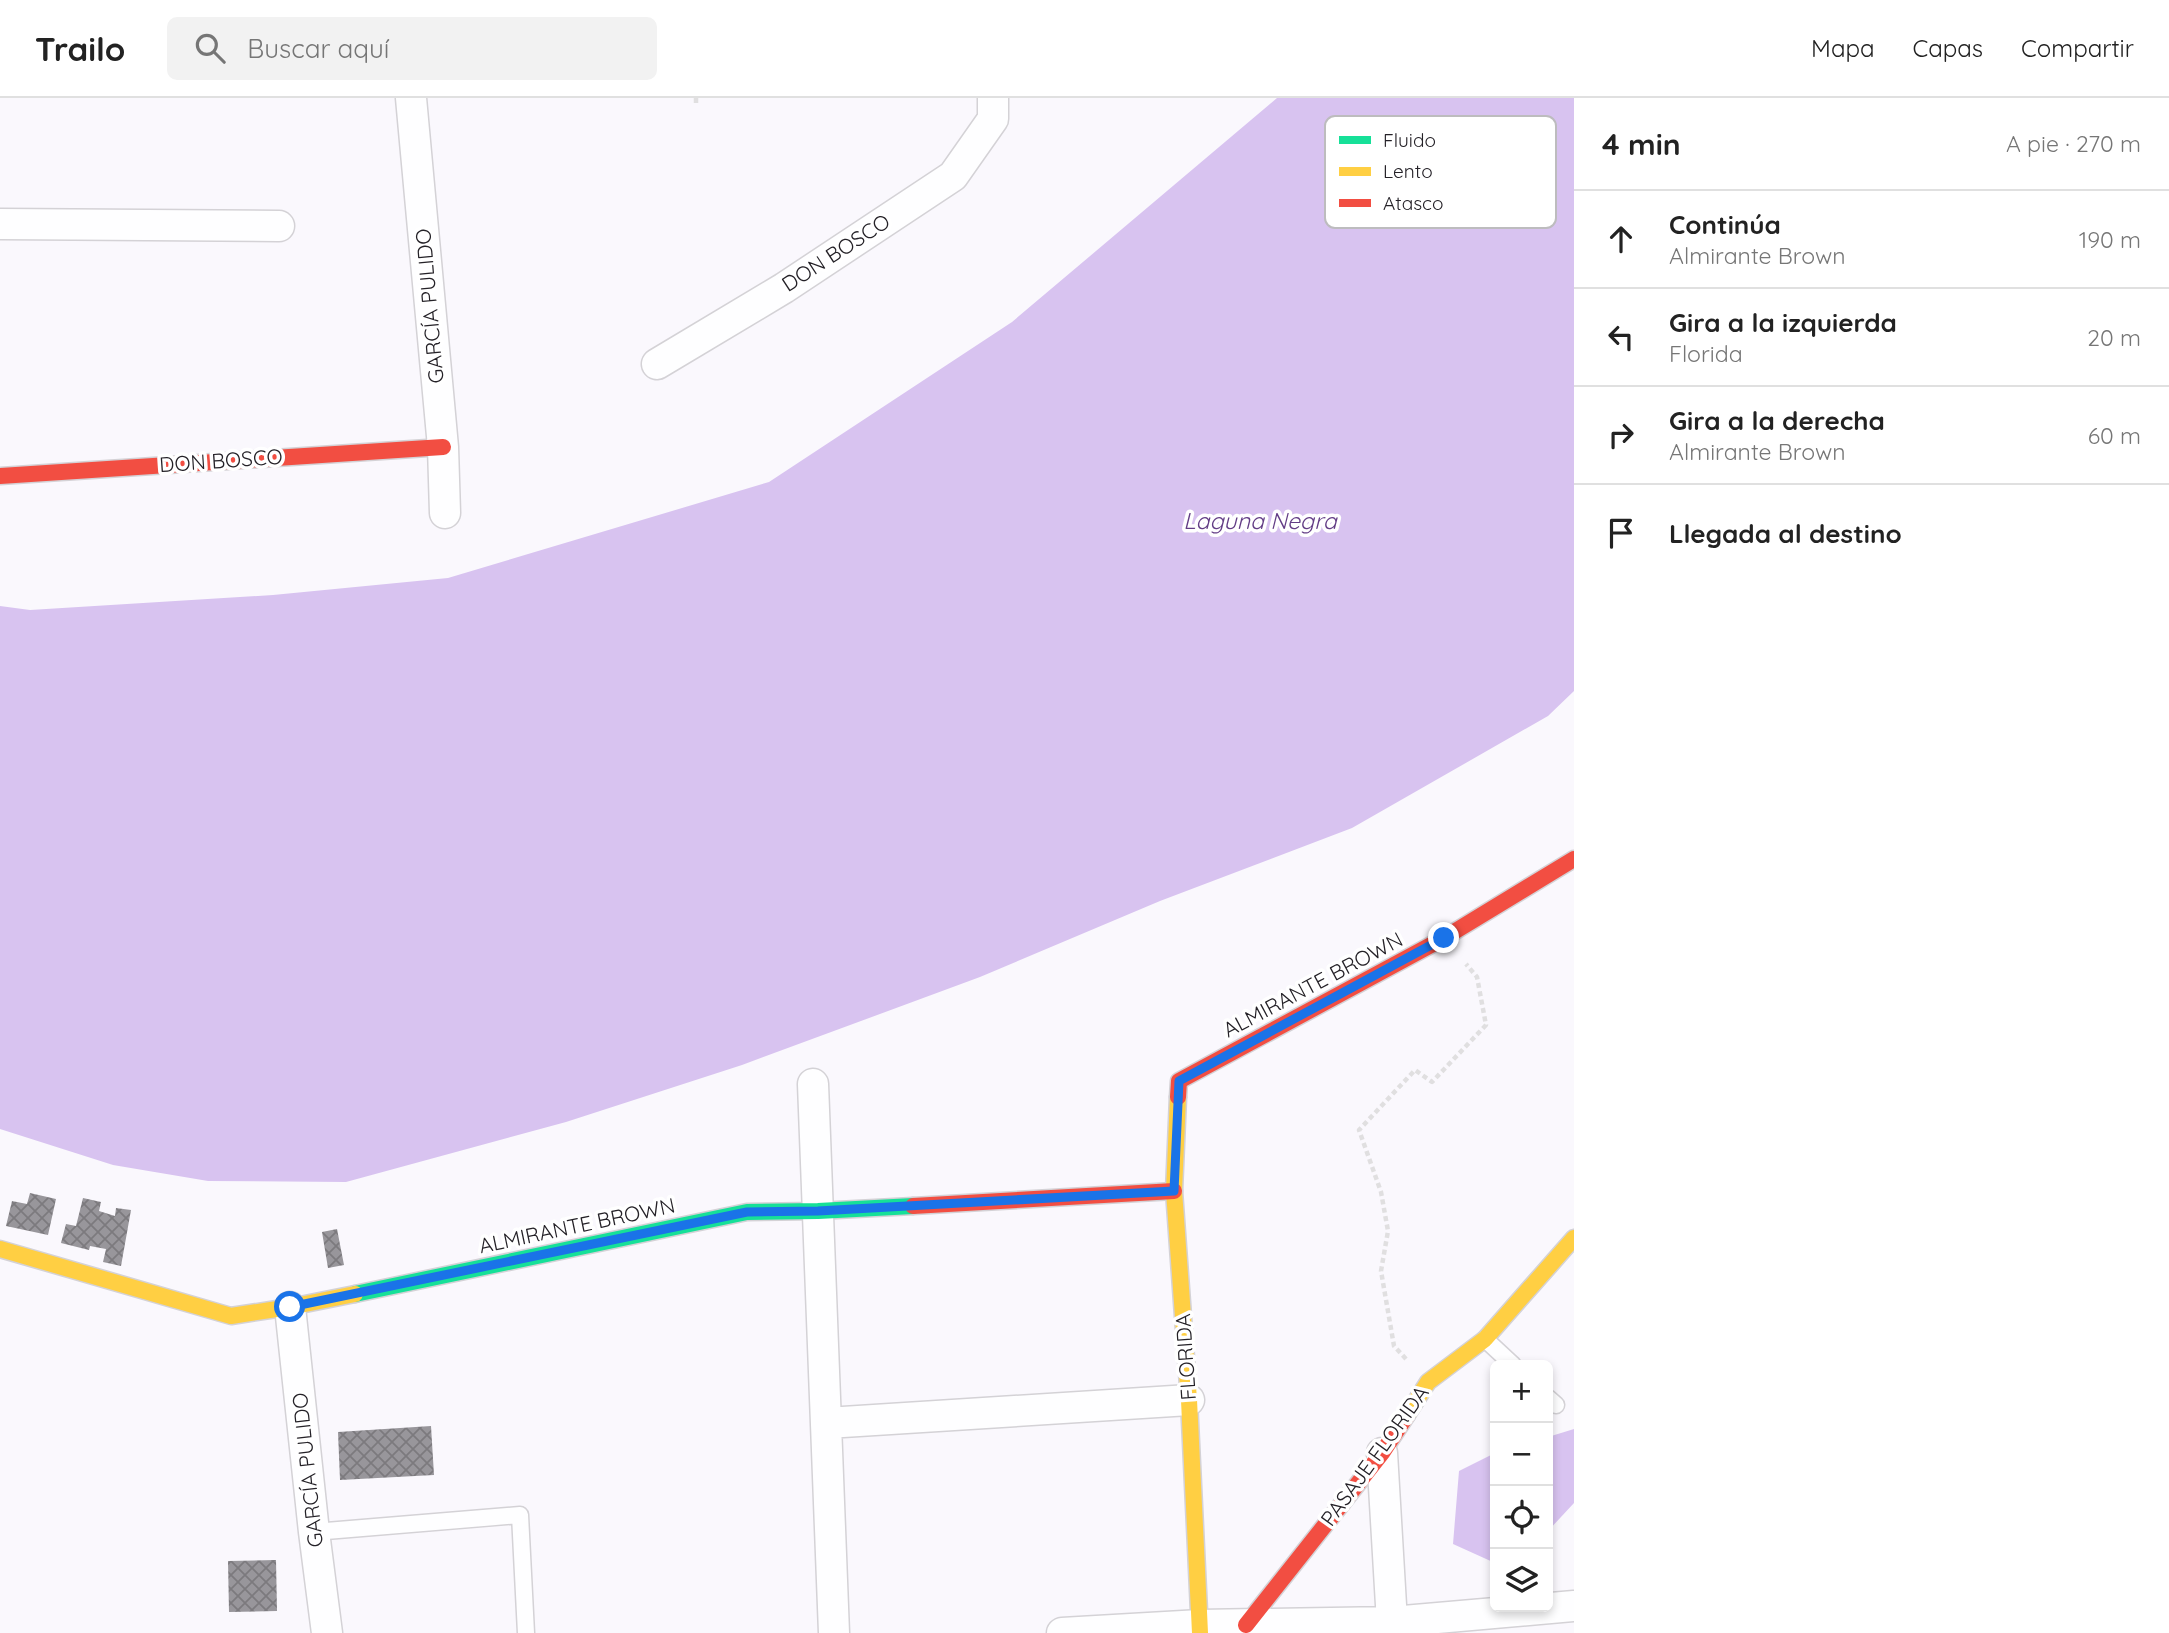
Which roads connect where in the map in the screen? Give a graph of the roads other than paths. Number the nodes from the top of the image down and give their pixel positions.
1 (411, 98) edge
2 (993, 108) edge
3 (0, 224) edge
4 (279, 226) dead end
5 (657, 364) dead end
6 (443, 447) junction
7 (0, 476) edge
8 (444, 513) dead end
9 (1574, 859) edge
10 (1179, 1081) joint
11 (813, 1084) dead end
12 (1174, 1191) junction
13 (818, 1211) junction
14 (1574, 1238) edge
15 (0, 1250) edge
16 (290, 1307) junction
17 (1485, 1339) junction
18 (1508, 1360) edge
19 (1189, 1400) junction
20 (827, 1423) junction
21 (1382, 1453) junction
22 (314, 1532) junction
23 (1574, 1606) edge
24 (1392, 1622) junction
25 (1246, 1625) junction
26 (1200, 1629) edge
27 (327, 1633) edge
28 (526, 1633) edge
29 (834, 1633) edge
30 (1062, 1633) edge

1 - 6 street, GARCÍA PULIDO
2 - 5 street, DON BOSCO
3 - 4 street
6 - 7 street, DON BOSCO
6 - 8 street, GARCÍA PULIDO
9 - 10 street, ALMIRANTE BROWN
10 - 12 street, FLORIDA
11 - 13 street
12 - 13 street, ALMIRANTE BROWN
12 - 19 street, FLORIDA
13 - 16 street, ALMIRANTE BROWN
13 - 20 street
14 - 17 street, PASAJE FLORIDA
15 - 16 street, ALMIRANTE BROWN
16 - 22 street, GARCÍA PULIDO
17 - 18 lane
17 - 21 street, PASAJE FLORIDA
19 - 20 street
19 - 26 street, FLORIDA
20 - 29 street
21 - 24 street
21 - 25 street, PASAJE FLORIDA
22 - 27 street, GARCÍA PULIDO
22 - 28 lane
23 - 24 street
24 - 25 street
25 - 26 street
26 - 30 street

